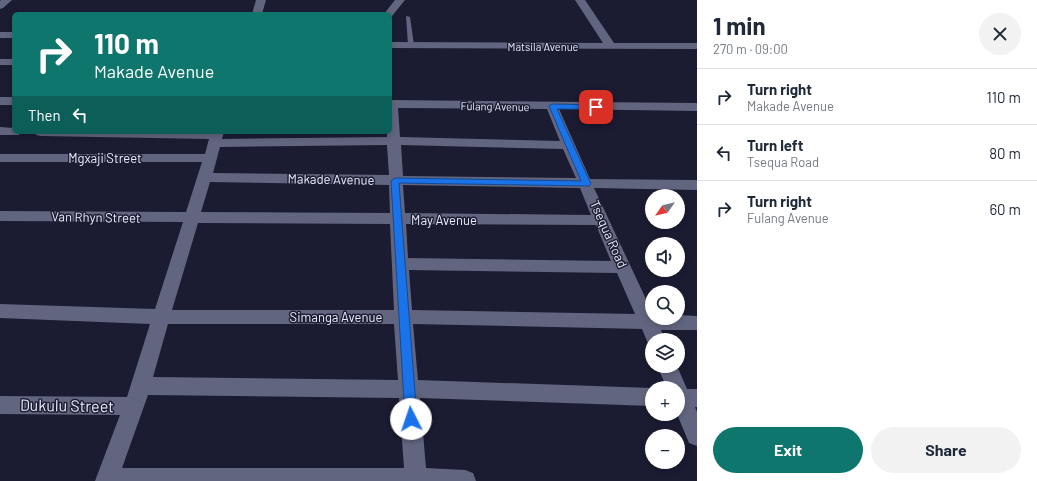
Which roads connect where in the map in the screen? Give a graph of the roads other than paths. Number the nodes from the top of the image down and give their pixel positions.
1 (7, 0) edge
2 (261, 0) edge
3 (400, 0) edge
4 (580, 0) edge
5 (0, 6) edge
6 (258, 12) edge
7 (391, 12) edge
8 (408, 16) dead end
9 (0, 35) edge
10 (12, 35) edge
11 (392, 45) edge
12 (411, 45) junction
13 (611, 46) junction
14 (697, 46) edge
15 (0, 62) edge
16 (12, 62) edge
17 (0, 100) edge
18 (12, 101) edge
19 (392, 104) edge
20 (552, 106) junction
21 (697, 107) edge
22 (392, 122) edge
23 (0, 131) edge
24 (12, 132) edge
25 (76, 134) edge
26 (393, 141) junction
27 (215, 142) edge
28 (570, 145) junction
29 (0, 158) edge
30 (205, 177) junction
31 (395, 181) junction
32 (587, 184) junction
33 (697, 185) edge
34 (0, 216) edge
35 (191, 218) junction
36 (398, 220) junction
37 (601, 220) junction
38 (400, 264) junction
39 (623, 267) junction
40 (0, 311) edge
41 (645, 314) edge
42 (162, 317) junction
43 (403, 317) junction
44 (645, 322) edge
45 (685, 323) edge
46 (697, 323) edge
47 (140, 386) junction
48 (408, 389) junction
49 (645, 397) edge
50 (685, 403) edge
51 (0, 405) edge
52 (134, 406) junction
53 (697, 436) edge
54 (107, 480) edge
55 (416, 480) edge
56 (465, 481) edge

1 - 5 street
2 - 6 street
3 - 7 street
4 - 13 street
8 - 12 lane
9 - 10 street
11 - 12 street, Matsila Avenue
12 - 13 street, Matsila Avenue
13 - 14 street, Matsila Avenue
15 - 16 street
17 - 18 street
19 - 20 street, Fulang Avenue
20 - 21 street, Fulang Avenue
20 - 28 street, Tsequa Road
22 - 26 street
23 - 24 street
25 - 27 street
26 - 27 street
26 - 28 street
26 - 31 street
27 - 29 street, Mgxaji Street
27 - 30 street
28 - 32 street, Tsequa Road
30 - 31 street, Makade Avenue
30 - 35 street
31 - 32 street, Makade Avenue
31 - 36 street
32 - 33 street, Makade Avenue
32 - 37 street, Tsequa Road
34 - 35 street, Van Rhyn Street
35 - 36 street, May Avenue
35 - 42 street
36 - 37 street, May Avenue
36 - 38 street
37 - 39 street, Tsequa Road
38 - 39 street
38 - 43 street
39 - 41 street, Tsequa Road
40 - 42 street, Simanga Avenue
42 - 43 street, Simanga Avenue
42 - 47 street
43 - 44 street, Simanga Avenue
43 - 48 street
45 - 46 street, Simanga Avenue
47 - 48 street
47 - 52 street
48 - 49 street
48 - 55 street
50 - 53 street
51 - 52 street, Dukulu Street
52 - 54 street
54 - 55 street
55 - 56 street

